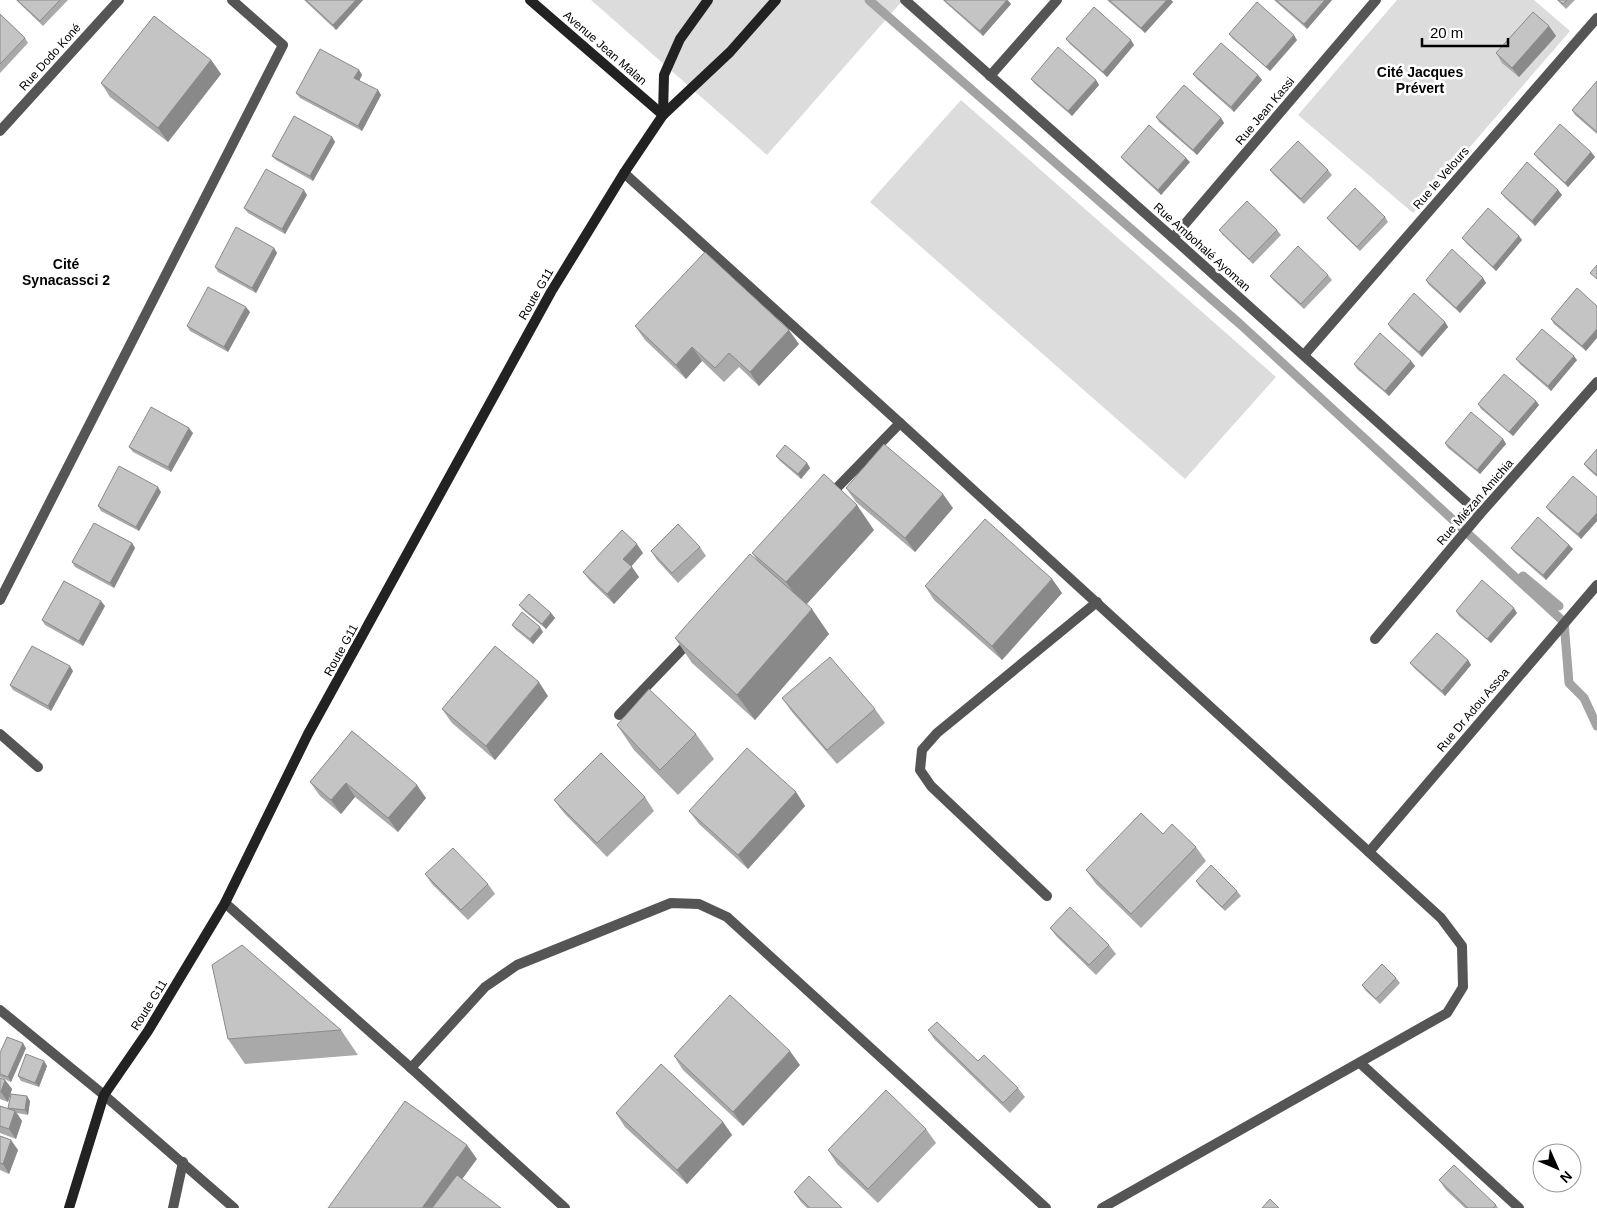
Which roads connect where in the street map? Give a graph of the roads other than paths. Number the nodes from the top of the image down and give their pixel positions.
1 (119, 0) edge
2 (232, 0) edge
3 (530, 0) edge
4 (708, 0) edge
5 (776, 0) edge
6 (905, 0) edge
7 (1057, 0) edge
8 (1376, 0) edge
9 (1597, 18) edge
10 (990, 76) junction
11 (663, 116) junction
12 (0, 130) edge
13 (624, 173) junction
14 (1173, 238) junction
15 (1304, 355) junction
16 (1597, 382) edge
17 (900, 422) junction
18 (825, 501) edge
19 (1480, 514) junction
20 (1597, 585) edge
21 (0, 600) edge
22 (1097, 602) junction
23 (701, 630) edge
24 (1374, 639) dead end
25 (619, 715) dead end
26 (0, 734) edge
27 (38, 767) dead end
28 (1369, 852) junction
29 (1047, 896) dead end
30 (225, 903) junction
31 (0, 1010) edge
32 (1360, 1063) junction
33 (410, 1068) junction
34 (104, 1095) junction
35 (183, 1162) junction
36 (69, 1208) edge
37 (173, 1208) edge
38 (234, 1208) edge
39 (565, 1208) edge
40 (1046, 1208) edge
41 (1102, 1208) edge
42 (1519, 1208) edge

1 - 12 street, Rue Dodo Koné
2 - 21 street
3 - 11 street, Avenue Jean Malan
4 - 11 street, Avenue Jean Malan
5 - 11 street
6 - 10 street, Rue Ambohalé Ayoman
7 - 10 street
8 - 14 street, Rue Jean Kassi
9 - 15 street, Rue le Velours
10 - 14 street, Rue Ambohalé Ayoman
11 - 13 street, Route G11
13 - 17 street
13 - 30 street, Route G11
14 - 15 street, Rue Ambohalé Ayoman
15 - 19 street, Rue Ambohalé Ayoman
16 - 19 street, Rue Miézan Amichia
17 - 18 street
17 - 22 street
19 - 24 street, Rue Miézan Amichia
20 - 28 street, Rue Dr Adou Assoa
22 - 28 street
22 - 29 street
23 - 25 street
26 - 27 street
28 - 32 street
30 - 33 street
30 - 34 street, Route G11
31 - 34 street
32 - 41 street
32 - 42 street
33 - 39 street
33 - 40 street
34 - 35 street
34 - 36 street, Route G11
35 - 37 street
35 - 38 street

